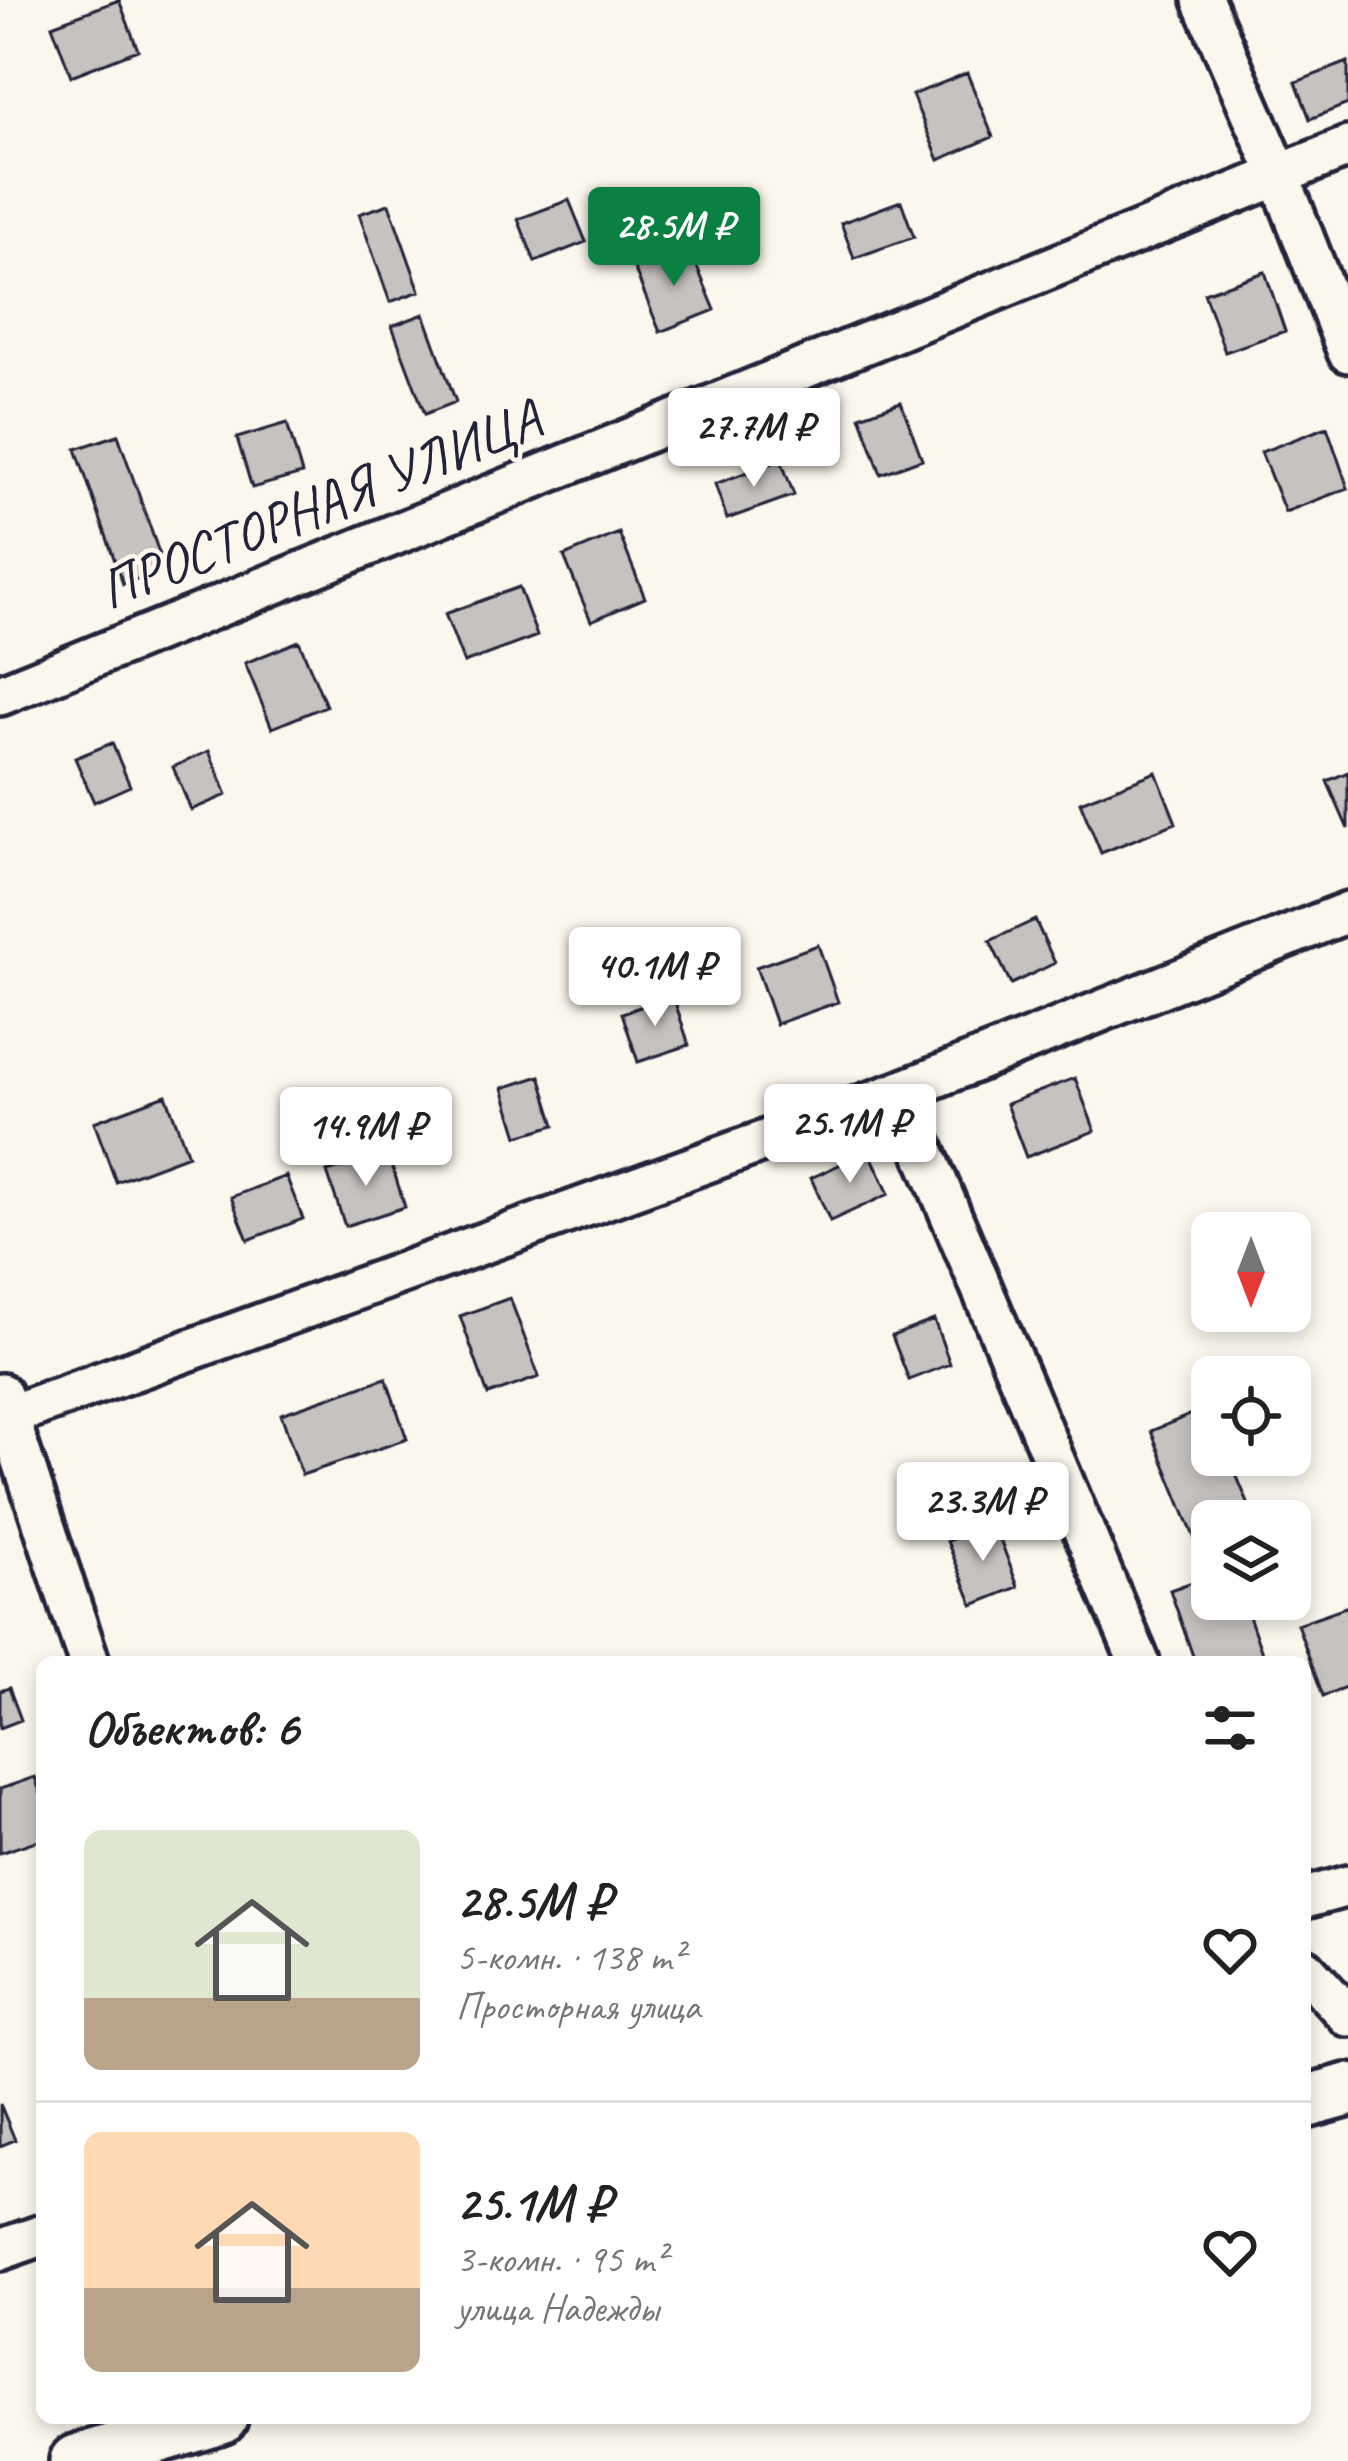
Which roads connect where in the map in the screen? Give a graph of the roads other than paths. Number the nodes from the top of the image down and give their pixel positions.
1 (1203, 0) edge
2 (1348, 148) edge
3 (1279, 175) junction
4 (1348, 352) edge
5 (0, 694) edge
6 (1348, 912) edge
7 (899, 1092) junction
8 (3, 1409) edge
9 (87, 1656) edge
10 (1136, 1656) edge
11 (1348, 1886) edge
12 (1311, 1896) edge
13 (1311, 1976) edge
14 (1348, 2016) edge
15 (1348, 2090) edge
16 (1311, 2100) edge
17 (36, 2237) edge
18 (0, 2250) edge
19 (201, 2424) edge
20 (76, 2461) edge

1 - 3 street
2 - 3 street, ПРОСТОРНАЯ УЛИЦА
3 - 4 street
3 - 5 street, ПРОСТОРНАЯ УЛИЦА
6 - 7 street
7 - 8 street
7 - 10 street
8 - 9 street
11 - 12 street
13 - 14 street
15 - 16 main road
17 - 18 street
19 - 20 main road

